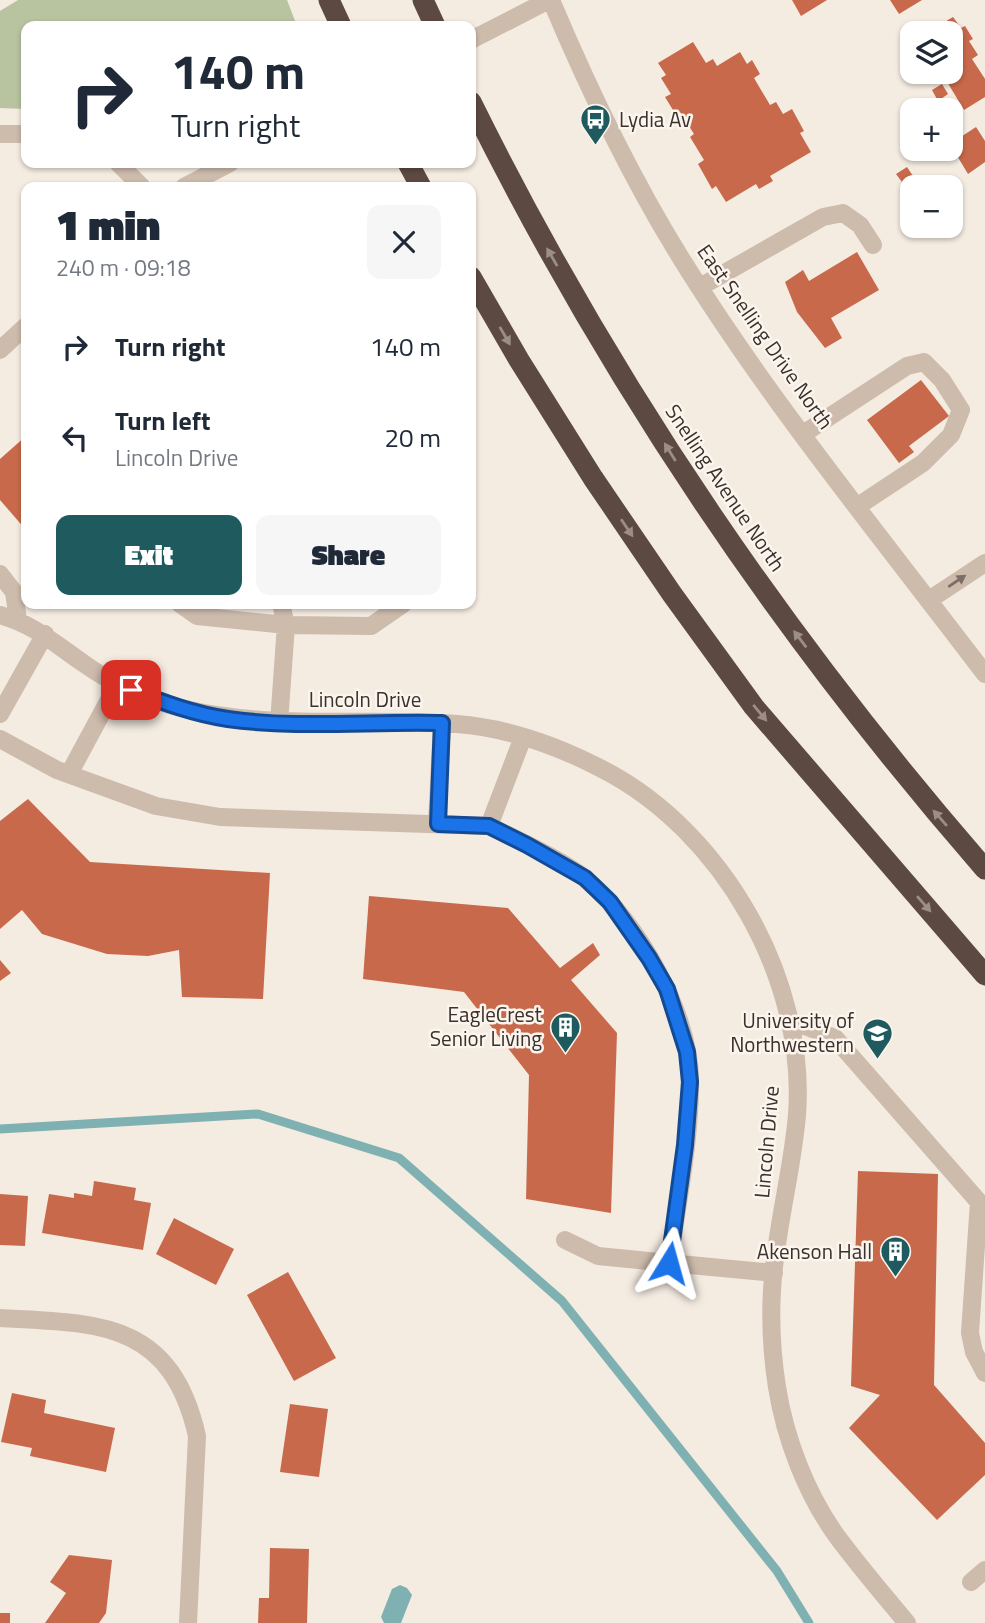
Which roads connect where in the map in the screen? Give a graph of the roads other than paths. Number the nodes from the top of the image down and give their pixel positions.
1 (329, 0) edge
2 (423, 0) edge
3 (550, 0) edge
4 (339, 21) edge
5 (433, 21) edge
6 (476, 37) edge
7 (476, 112) edge
8 (0, 134) edge
9 (21, 134) edge
10 (123, 168) edge
11 (220, 168) edge
12 (137, 182) edge
13 (194, 182) edge
14 (873, 245) dead end
15 (476, 286) edge
16 (699, 287) junction
17 (21, 331) edge
18 (0, 350) edge
19 (803, 433) junction
20 (858, 506) junction
21 (985, 563) edge
22 (0, 574) edge
23 (929, 600) junction
24 (187, 609) edge
25 (282, 609) edge
26 (396, 609) edge
27 (0, 615) edge
28 (18, 620) junction
29 (286, 625) junction
30 (45, 634) junction
31 (985, 674) edge
32 (118, 683) junction
33 (0, 714) edge
34 (279, 723) junction
35 (442, 723) junction
36 (523, 737) junction
37 (0, 738) edge
38 (69, 775) junction
39 (438, 824) junction
40 (489, 826) junction
41 (985, 869) edge
42 (985, 975) edge
43 (790, 1024) junction
44 (982, 1206) edge
45 (565, 1240) dead end
46 (669, 1263) junction
47 (774, 1273) junction
48 (0, 1318) edge
49 (985, 1373) edge
50 (985, 1570) edge
51 (971, 1582) dead end
52 (188, 1623) edge
53 (907, 1623) edge

1 - 4 highway
2 - 5 highway
3 - 6 street
3 - 16 street, East Snelling Drive North
41 -> 7 highway, Snelling Avenue North
8 - 9 street
10 - 12 street
11 - 13 street
14 - 16 street
15 -> 42 highway
16 - 19 street, East Snelling Drive North
17 - 18 street
19 - 20 street, East Snelling Drive North
19 - 20 street
20 - 23 street, East Snelling Drive North
23 -> 21 street
22 - 28 street
23 - 31 street, East Snelling Drive North
24 - 29 street
25 - 29 street
26 - 29 street
27 - 28 street, Lincoln Drive
28 - 30 street, Lincoln Drive
29 - 34 street
30 - 32 street, Lincoln Drive
30 - 33 street
32 - 34 street, Lincoln Drive
32 - 38 street
34 - 35 street, Lincoln Drive
35 - 36 street, Lincoln Drive
35 - 39 street
36 - 40 street
36 - 43 street, Lincoln Drive
37 - 38 street
38 - 39 street
39 - 40 street
40 - 46 street
43 - 44 street
43 - 47 street, Lincoln Drive
44 - 49 street
45 - 46 street
46 - 47 street
47 - 53 street, Lincoln Drive
48 - 52 street
50 - 51 street

